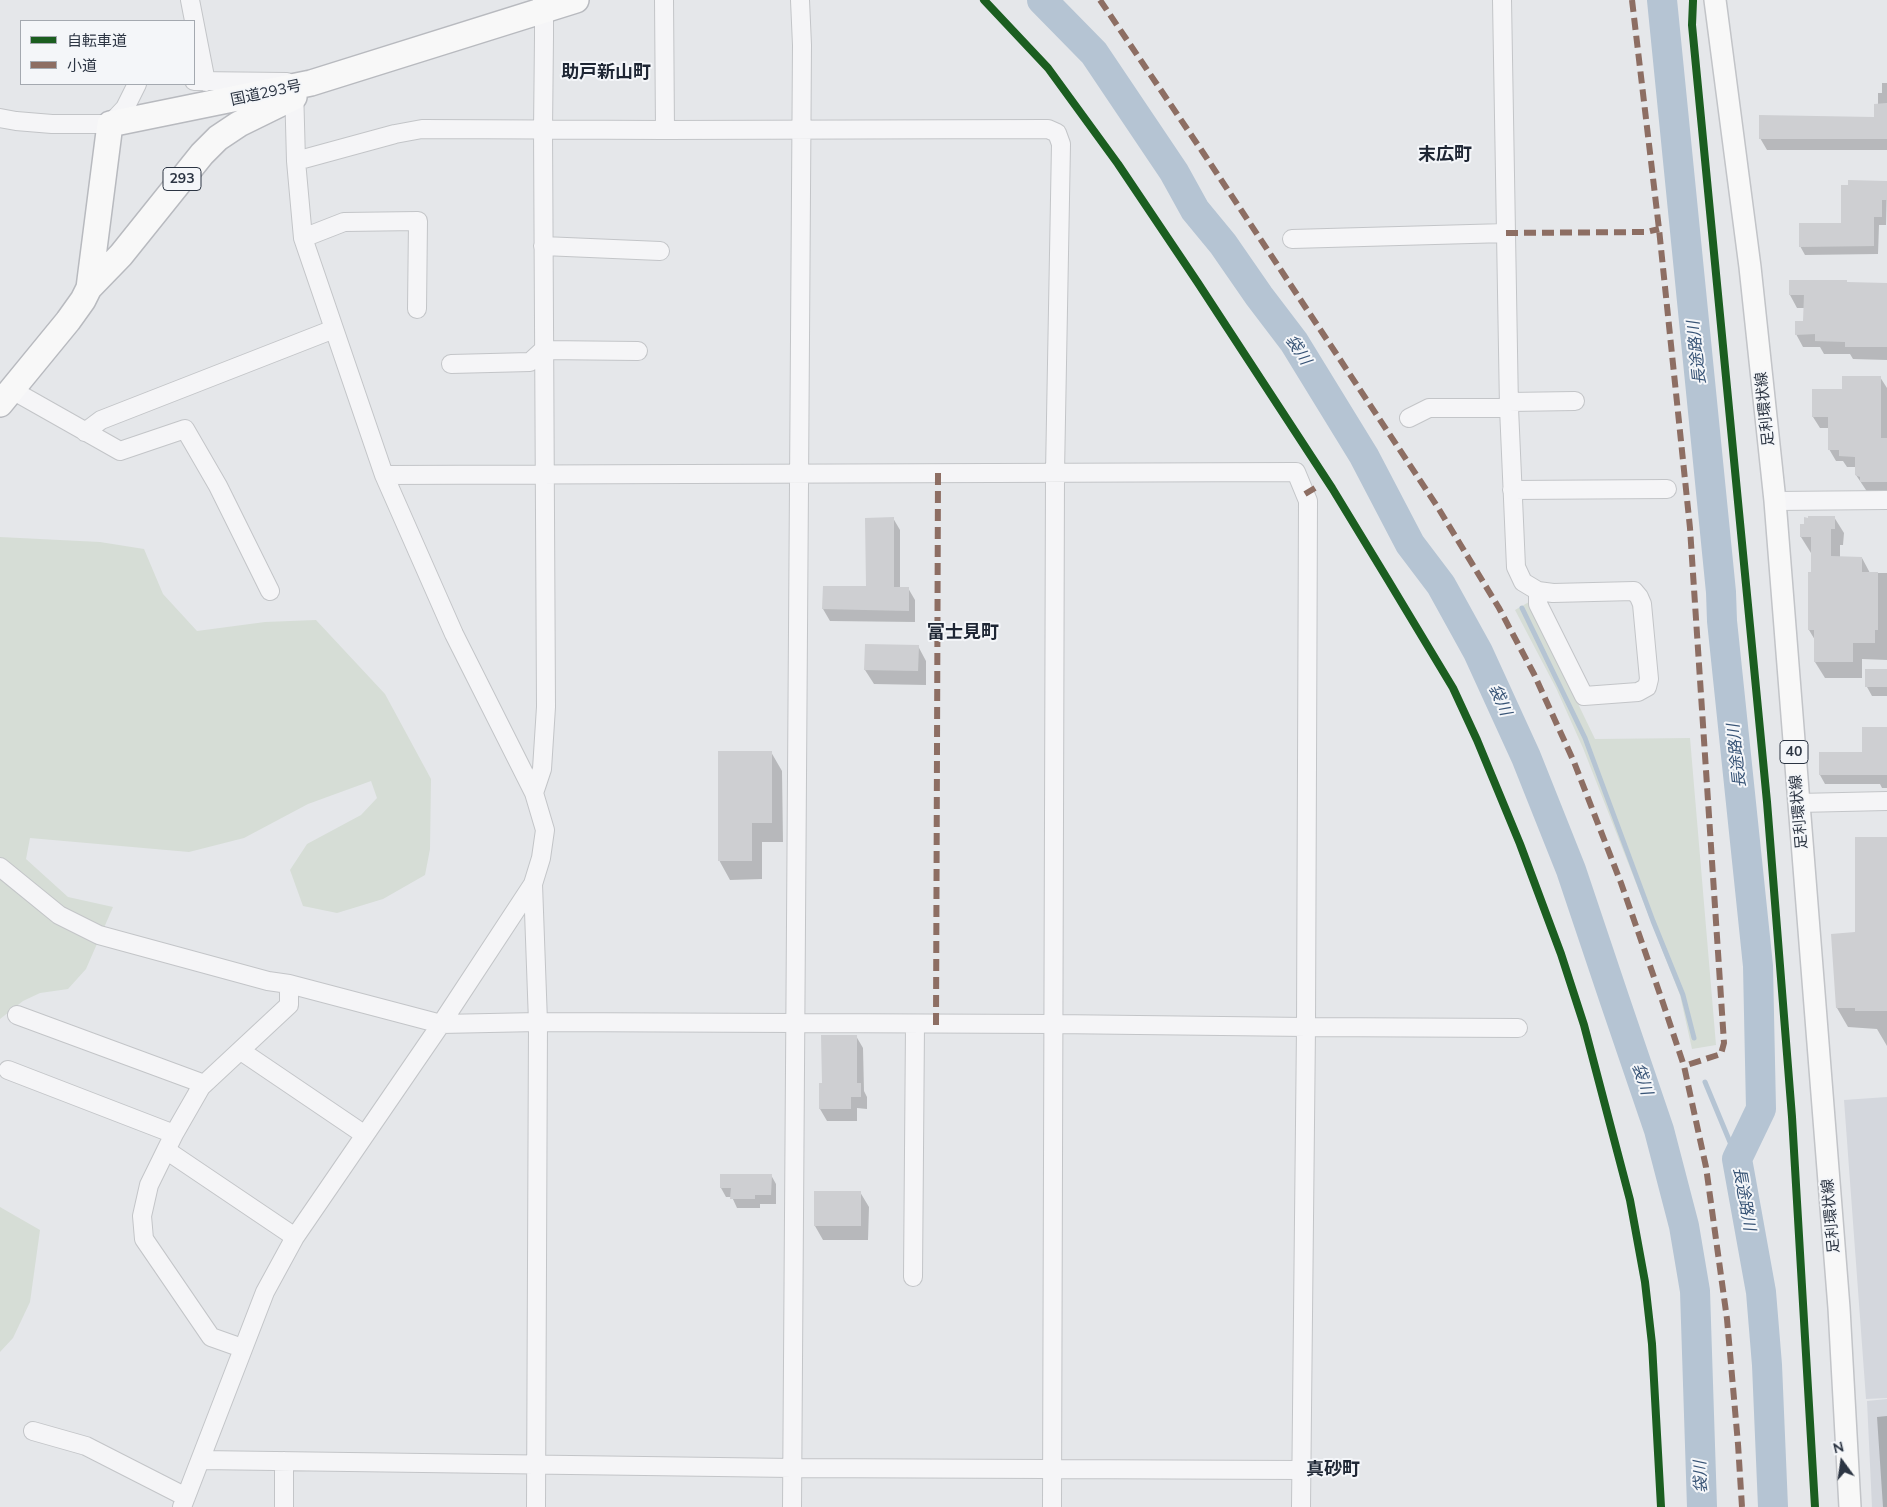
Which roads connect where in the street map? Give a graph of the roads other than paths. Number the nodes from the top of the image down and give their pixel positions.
1 (190, 0) edge
2 (576, 0) edge
3 (664, 0) edge
4 (800, 0) edge
5 (1502, 0) edge
6 (1715, 0) edge
7 (543, 5) edge
8 (192, 20) edge
9 (195, 40) edge
10 (200, 81) edge
11 (137, 85) edge
12 (300, 89) junction
13 (0, 118) edge
14 (110, 124) junction
15 (543, 130) junction
16 (665, 130) junction
17 (800, 130) junction
18 (296, 161) junction
19 (1506, 233) junction
20 (303, 238) junction
21 (1292, 239) dead end
22 (543, 246) junction
23 (660, 251) dead end
24 (89, 288) junction
25 (417, 309) dead end
26 (334, 329) junction
27 (543, 350) junction
28 (638, 351) dead end
29 (451, 364) dead end
30 (6, 397) edge
31 (1575, 401) dead end
32 (1509, 405) junction
33 (1409, 418) dead end
34 (85, 432) junction
35 (798, 472) junction
36 (1055, 473) junction
37 (384, 475) junction
38 (544, 475) junction
39 (1666, 489) dead end
40 (1512, 490) junction
41 (1887, 500) edge
42 (1775, 501) junction
43 (1538, 591) junction
44 (270, 592) dead end
45 (534, 793) junction
46 (1887, 801) edge
47 (1798, 803) junction
48 (0, 867) edge
49 (533, 884) junction
50 (289, 984) junction
51 (17, 1015) dead end
52 (538, 1022) junction
53 (441, 1024) junction
54 (795, 1024) junction
55 (1054, 1024) junction
56 (914, 1025) junction
57 (1306, 1028) junction
58 (1518, 1028) dead end
59 (241, 1051) junction
60 (8, 1070) dead end
61 (204, 1084) junction
62 (174, 1134) junction
63 (365, 1135) junction
64 (166, 1150) junction
65 (295, 1237) junction
66 (913, 1277) dead end
67 (242, 1348) junction
68 (33, 1431) dead end
69 (201, 1460) junction
70 (284, 1461) junction
71 (536, 1463) junction
72 (792, 1468) junction
73 (1052, 1469) junction
74 (1301, 1470) junction
75 (184, 1502) edge
76 (284, 1507) edge
77 (536, 1507) edge
78 (792, 1507) edge
79 (1052, 1507) edge
80 (1300, 1507) edge
81 (1850, 1507) edge

1 - 8 street
2 - 7 highway, 国道293号 / 293
3 - 16 street
4 - 17 street
5 - 19 street
6 - 42 main road, 足利環状線 / 40
7 - 12 highway, 国道293号 / 293
7 - 15 street
9 - 10 street
10 - 12 street
11 - 14 street
12 - 14 highway, 国道293号
12 - 18 street
12 - 24 highway, 国道293号 / 293
13 - 14 street
14 - 24 highway, 国道293号
15 - 16 street
15 - 18 street
15 - 22 street
16 - 17 street
17 - 35 street
17 - 36 street
18 - 20 street
19 - 21 street
19 - 32 street
20 - 25 street
20 - 26 street
22 - 23 street
22 - 27 street
24 - 30 highway, 国道293号 / 293
26 - 34 street
26 - 37 street
27 - 28 street
27 - 29 street
27 - 38 street
30 - 34 street
31 - 32 street
32 - 33 street
32 - 40 street
34 - 44 street
35 - 36 street
35 - 38 street
35 - 54 street
36 - 55 street
36 - 57 street
37 - 38 street
37 - 45 street
38 - 45 street
39 - 40 street
40 - 43 street
41 - 42 street
42 - 47 main road, 足利環状線 / 40
43 - 43 street
45 - 49 street
46 - 47 street
47 - 81 main road, 足利環状線 / 40
48 - 50 street
49 - 52 street
49 - 53 street
50 - 53 street
50 - 59 street
51 - 61 street
52 - 53 street
52 - 54 street
52 - 71 street
53 - 63 street
54 - 56 street
54 - 72 street
55 - 56 street
55 - 57 street
55 - 73 street
56 - 66 street
57 - 58 street
57 - 74 street
59 - 61 street
59 - 63 street
60 - 62 street
61 - 62 street
62 - 64 street
63 - 65 street
64 - 65 street
64 - 67 street
65 - 67 street
67 - 69 street
68 - 75 street
69 - 70 street
69 - 75 street
70 - 71 street
70 - 76 street
71 - 72 street
71 - 77 street
72 - 73 street
72 - 78 street
73 - 74 street
73 - 79 street
74 - 80 street

